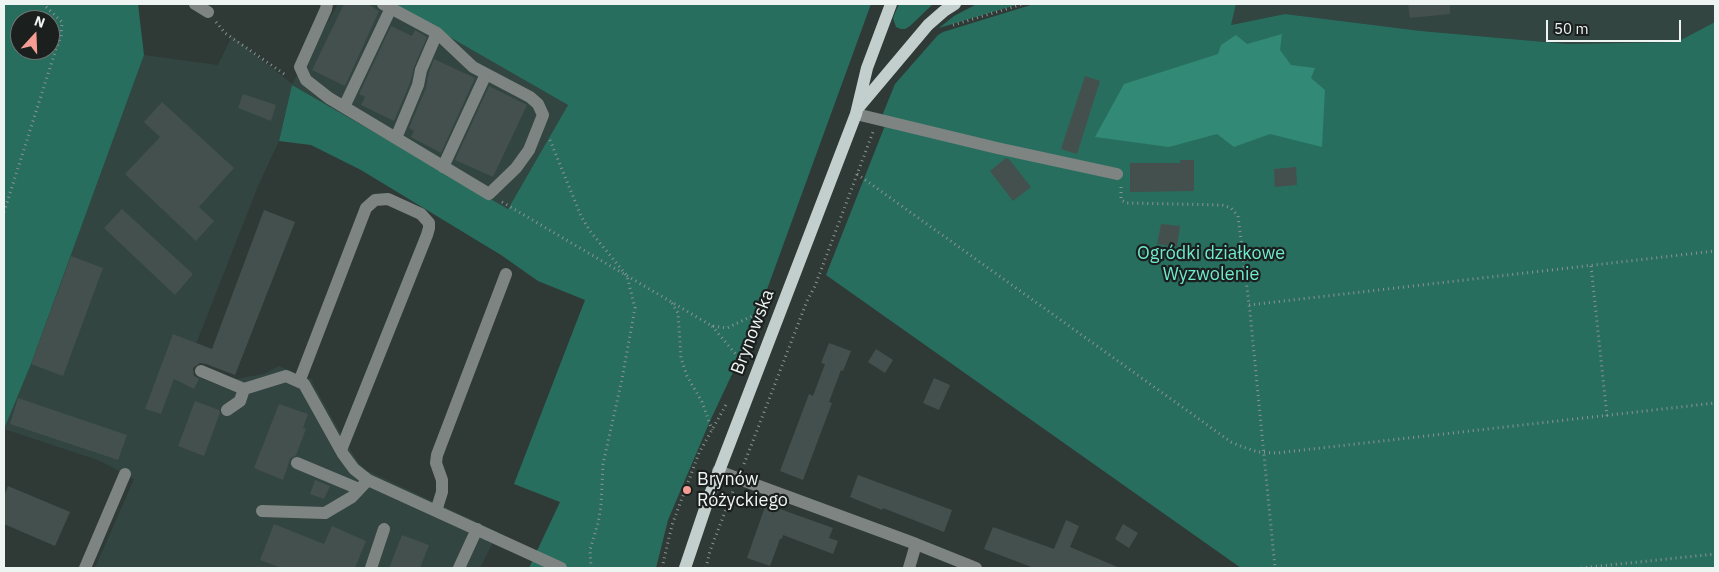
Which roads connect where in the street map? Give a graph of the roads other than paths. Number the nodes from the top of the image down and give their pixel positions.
1 (195, 4) edge
2 (326, 4) edge
3 (892, 4) edge
4 (955, 4) edge
5 (387, 6) edge
6 (208, 12) road end
7 (437, 33) junction
8 (486, 74) junction
9 (344, 107) junction
10 (857, 111) junction
11 (396, 138) junction
12 (443, 167) junction
13 (1117, 174) road end
14 (506, 274) dead end
15 (201, 372) dead end
16 (299, 382) junction
17 (244, 389) junction
18 (227, 410) dead end
19 (341, 450) junction
20 (297, 463) dead end
21 (718, 472) junction
22 (125, 474) dead end
23 (364, 485) junction
24 (262, 511) dead end
25 (436, 511) junction
26 (384, 529) dead end
27 (477, 529) junction
28 (916, 544) junction
29 (85, 568) edge
30 (372, 568) edge
31 (459, 568) edge
32 (561, 568) edge
33 (685, 568) edge
34 (909, 568) edge
35 (976, 568) edge

1 - 6 street
2 - 9 street
3 - 10 main road
4 - 10 main road
5 - 7 street
5 - 9 street
7 - 8 street
7 - 11 street
8 - 12 street
8 - 12 street
9 - 11 street
10 - 13 street
10 - 21 main road, Brynowska
11 - 12 street
14 - 25 street
15 - 17 street
16 - 17 street
16 - 19 street
16 - 19 street
17 - 18 street
19 - 23 street
20 - 23 street
21 - 28 street
21 - 33 main road, Brynowska
22 - 29 street
23 - 24 street
23 - 25 street
25 - 27 street
26 - 30 street
27 - 31 street
27 - 32 street
28 - 34 street
28 - 35 street

